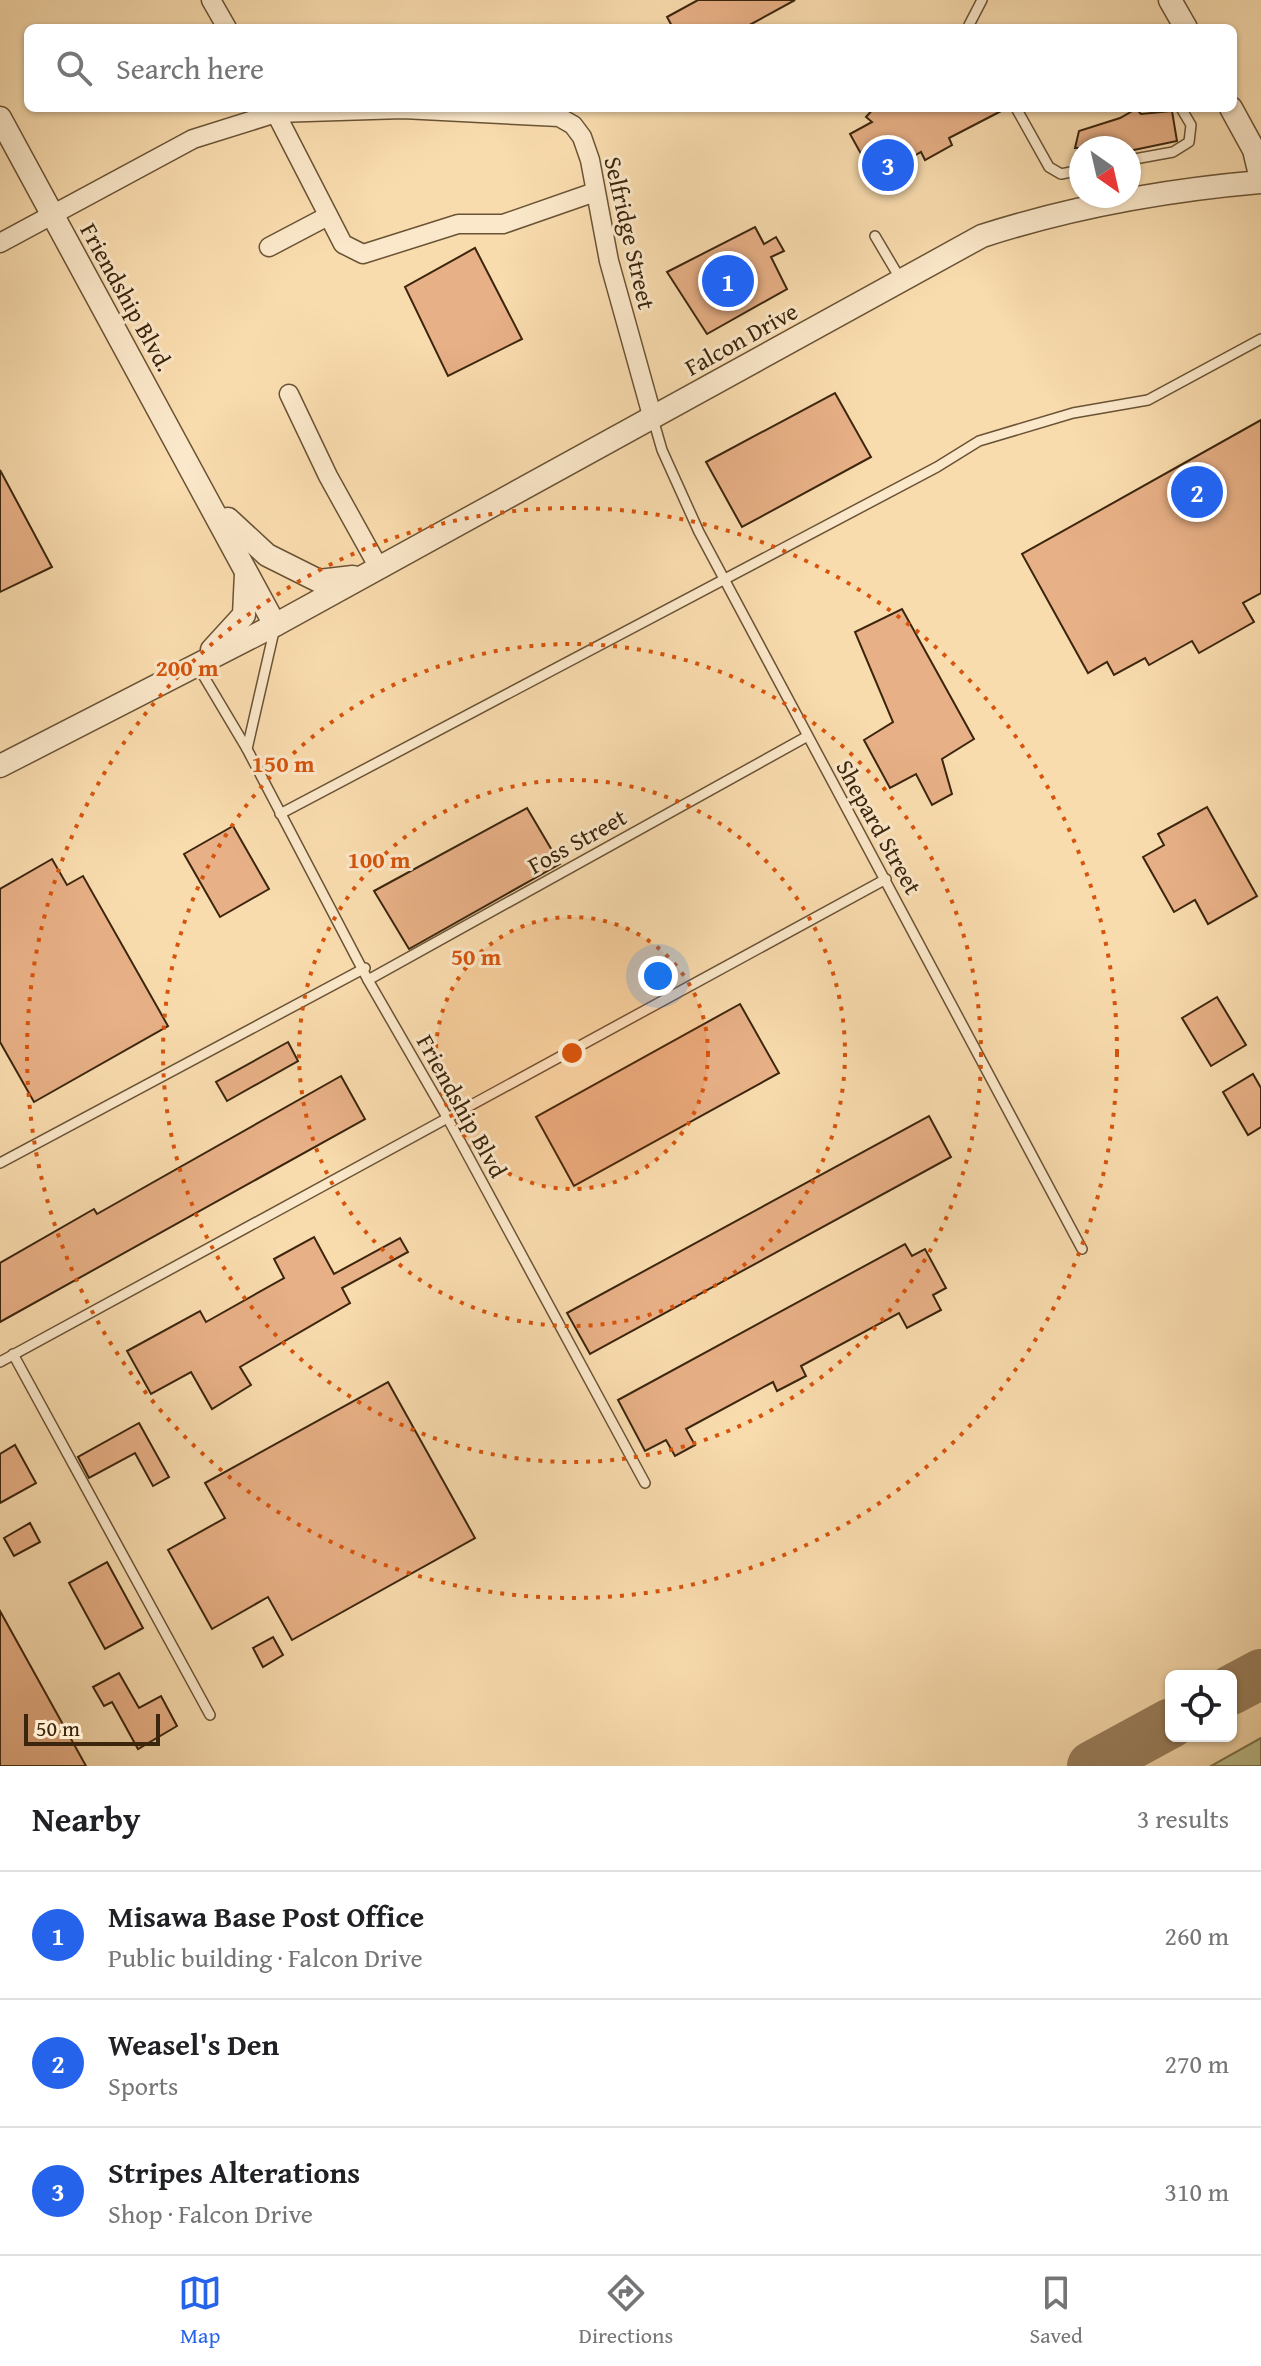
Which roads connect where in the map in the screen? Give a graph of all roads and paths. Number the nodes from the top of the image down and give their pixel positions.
1 (211, 0) edge
2 (982, 0) edge
3 (1170, 0) edge
4 (225, 24) edge
5 (970, 24) edge
6 (1184, 24) edge
7 (272, 112) edge
8 (276, 112) edge
9 (462, 112) edge
10 (1018, 112) edge
11 (1183, 112) edge
12 (1233, 112) edge
13 (0, 118) edge
14 (1141, 158) edge
15 (1069, 172) edge
16 (1261, 180) edge
17 (595, 192) junction
18 (51, 214) junction
19 (328, 216) junction
20 (875, 236) dead end
21 (0, 243) edge
22 (269, 247) dead end
23 (901, 280) junction
24 (1261, 339) edge
25 (289, 394) dead end
26 (653, 419) junction
27 (211, 500) junction
28 (246, 571) junction
29 (372, 572) junction
30 (725, 577) junction
31 (275, 625) junction
32 (197, 665) junction
33 (806, 737) junction
34 (247, 749) junction
35 (0, 766) edge
36 (280, 814) junction
37 (886, 879) junction
38 (365, 968) junction
39 (368, 980) junction
40 (447, 1117) junction
41 (0, 1163) edge
42 (1082, 1249) dead end
43 (13, 1354) junction
44 (0, 1362) edge
45 (645, 1483) dead end
46 (210, 1715) dead end

1 - 4 street
2 - 5 lane
3 - 6 street
7 - 18 street, Selfridge Street
8 - 19 street
9 - 17 street, Selfridge Street
10 - 15 lane
11 - 14 lane
12 - 16 street
13 - 18 street, Friendship Blvd.
16 - 23 street, Falcon Drive
17 - 19 street
17 - 26 street, Selfridge Street
18 - 21 street, Selfridge Street
18 - 27 street, Friendship Blvd.
19 - 22 street
20 - 23 lane
23 - 26 street, Falcon Drive
24 - 30 lane
25 - 29 street
26 - 29 street, Falcon Drive
26 - 30 lane, Shepard Street
27 - 28 street, Friendship Blvd.
27 - 29 street, Friendship Blvd.
28 - 31 street, Friendship Blvd.
28 - 32 street, Friendship Blvd.
29 - 31 street, Falcon Drive
30 - 33 lane, Shepard Street
30 - 36 lane
31 - 32 street, Falcon Drive
31 - 34 lane
32 - 34 lane, Friendship Blvd
32 - 35 street
33 - 37 lane, Shepard Street
33 - 39 lane, Foss Street
34 - 36 lane, Friendship Blvd
36 - 38 lane, Friendship Blvd
37 - 40 lane
37 - 42 lane, Shepard Street
38 - 39 lane, Friendship Blvd
38 - 41 lane
39 - 40 lane, Friendship Blvd
40 - 43 lane
40 - 45 lane, Friendship Blvd
43 - 44 lane
43 - 46 lane

